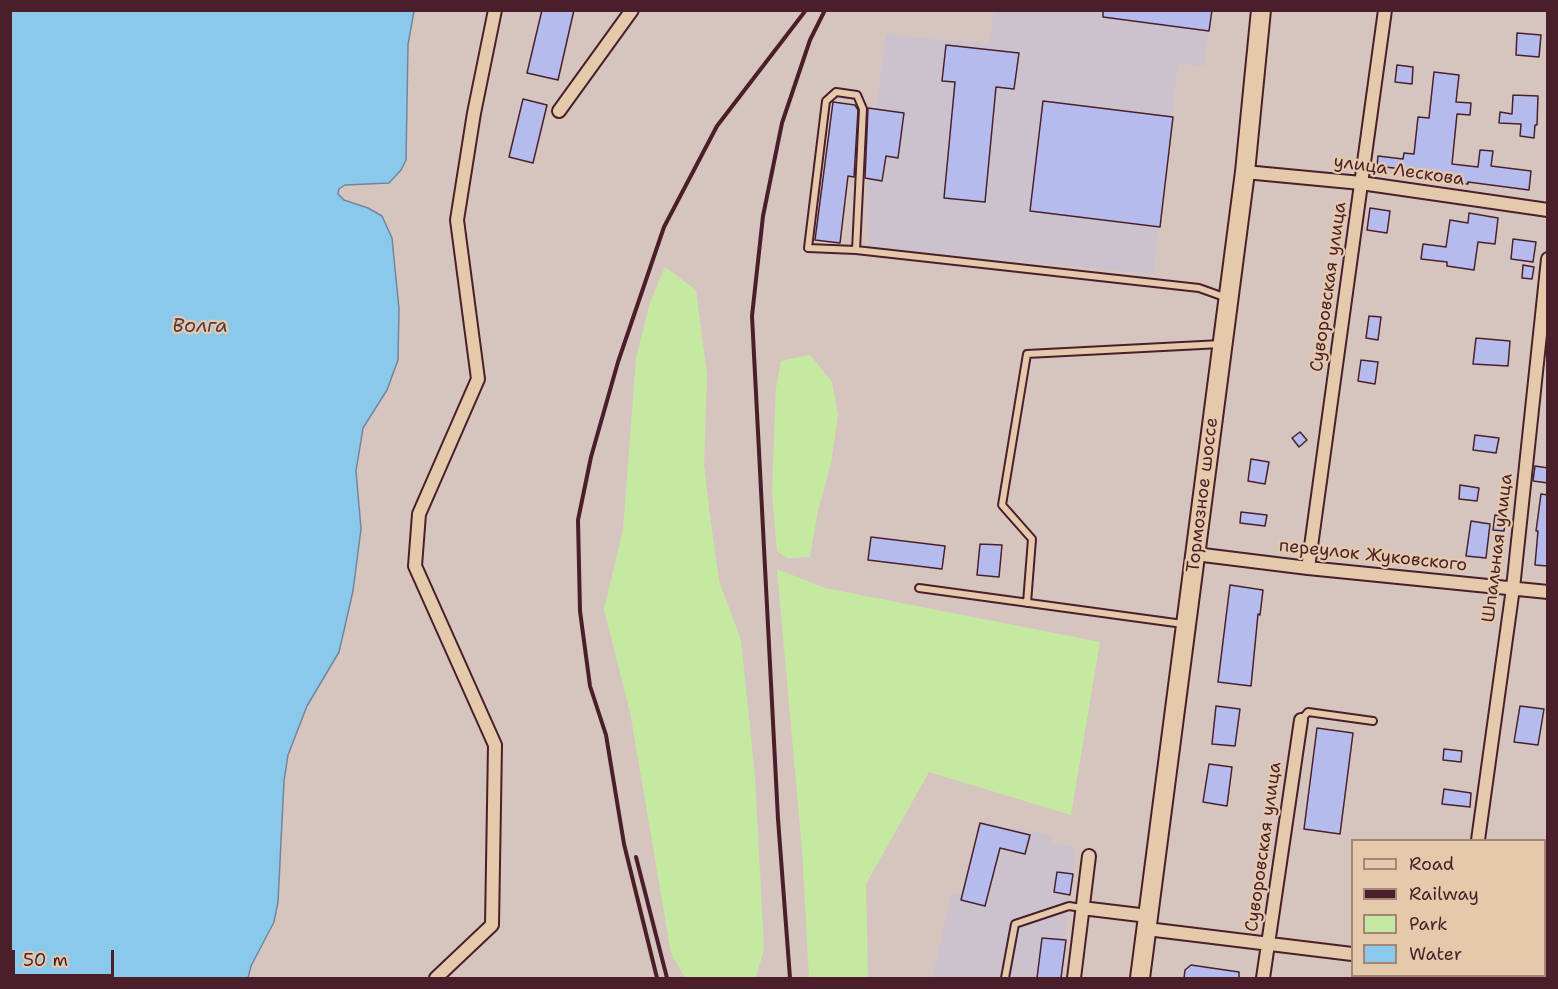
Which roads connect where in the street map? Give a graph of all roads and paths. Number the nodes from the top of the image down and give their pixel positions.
1 (495, 10) edge
2 (632, 10) edge
3 (1261, 10) edge
4 (1385, 10) edge
5 (559, 111) dead end
6 (1245, 172) junction
7 (1361, 183) junction
8 (1548, 210) edge
9 (856, 250) junction
10 (1548, 259) edge
11 (1228, 298) junction
12 (1221, 344) junction
13 (1196, 554) junction
14 (1308, 568) junction
15 (919, 588) dead end
16 (1513, 588) junction
17 (1548, 592) edge
18 (1027, 603) junction
19 (1186, 624) junction
20 (1301, 720) joint
21 (1374, 721) dead end
22 (1478, 839) edge
23 (1089, 856) dead end
24 (1082, 908) junction
25 (1147, 923) junction
26 (1268, 944) junction
27 (1351, 954) edge
28 (436, 978) edge
29 (1005, 978) edge
30 (1074, 978) edge
31 (1140, 978) edge
32 (1263, 978) edge

1 - 28 street
2 - 5 street
3 - 6 street, Тормозное шоссе
4 - 7 street, Суворовская улица
6 - 7 street, улица Лескова
6 - 11 street, Тормозное шоссе
7 - 8 street, улица Лескова
7 - 14 street, Суворовская улица
9 - 9 lane
9 - 11 lane
10 - 16 street, Шпальная улица
11 - 12 street, Тормозное шоссе
12 - 13 street, Тормозное шоссе
12 - 18 lane
13 - 14 street, переулок Жуковского
13 - 19 street, Тормозное шоссе
14 - 16 street, переулок Жуковского
15 - 18 lane
16 - 17 street, переулок Жуковского
16 - 22 street, Шпальная улица
18 - 19 lane
19 - 25 street, Тормозное шоссе
20 - 21 lane
20 - 26 street, Суворовская улица
23 - 24 street
24 - 25 street
24 - 29 lane
24 - 30 street
25 - 26 street
25 - 31 street, Тормозное шоссе
26 - 27 street
26 - 32 street, Суворовская улица

